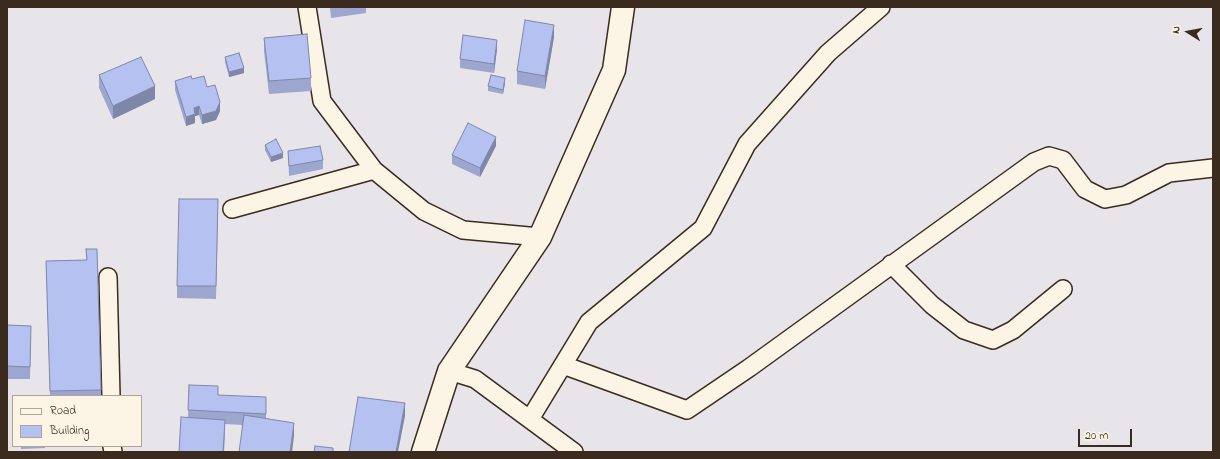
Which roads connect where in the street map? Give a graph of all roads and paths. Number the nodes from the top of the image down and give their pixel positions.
1 (307, 7) edge
2 (623, 7) edge
3 (881, 7) edge
4 (1213, 168) edge
5 (374, 170) junction
6 (232, 209) dead end
7 (540, 237) junction
8 (891, 264) junction
9 (108, 277) dead end
10 (1063, 289) dead end
11 (563, 365) junction
12 (449, 371) junction
13 (111, 395) edge
14 (530, 419) junction
15 (423, 452) edge
16 (574, 452) edge

1 - 5 street
2 - 7 street
3 - 11 street
4 - 8 street
5 - 6 street
5 - 7 street
7 - 12 street
8 - 10 street
8 - 11 street
9 - 13 street
11 - 14 street
12 - 14 street
12 - 15 street
14 - 16 street

